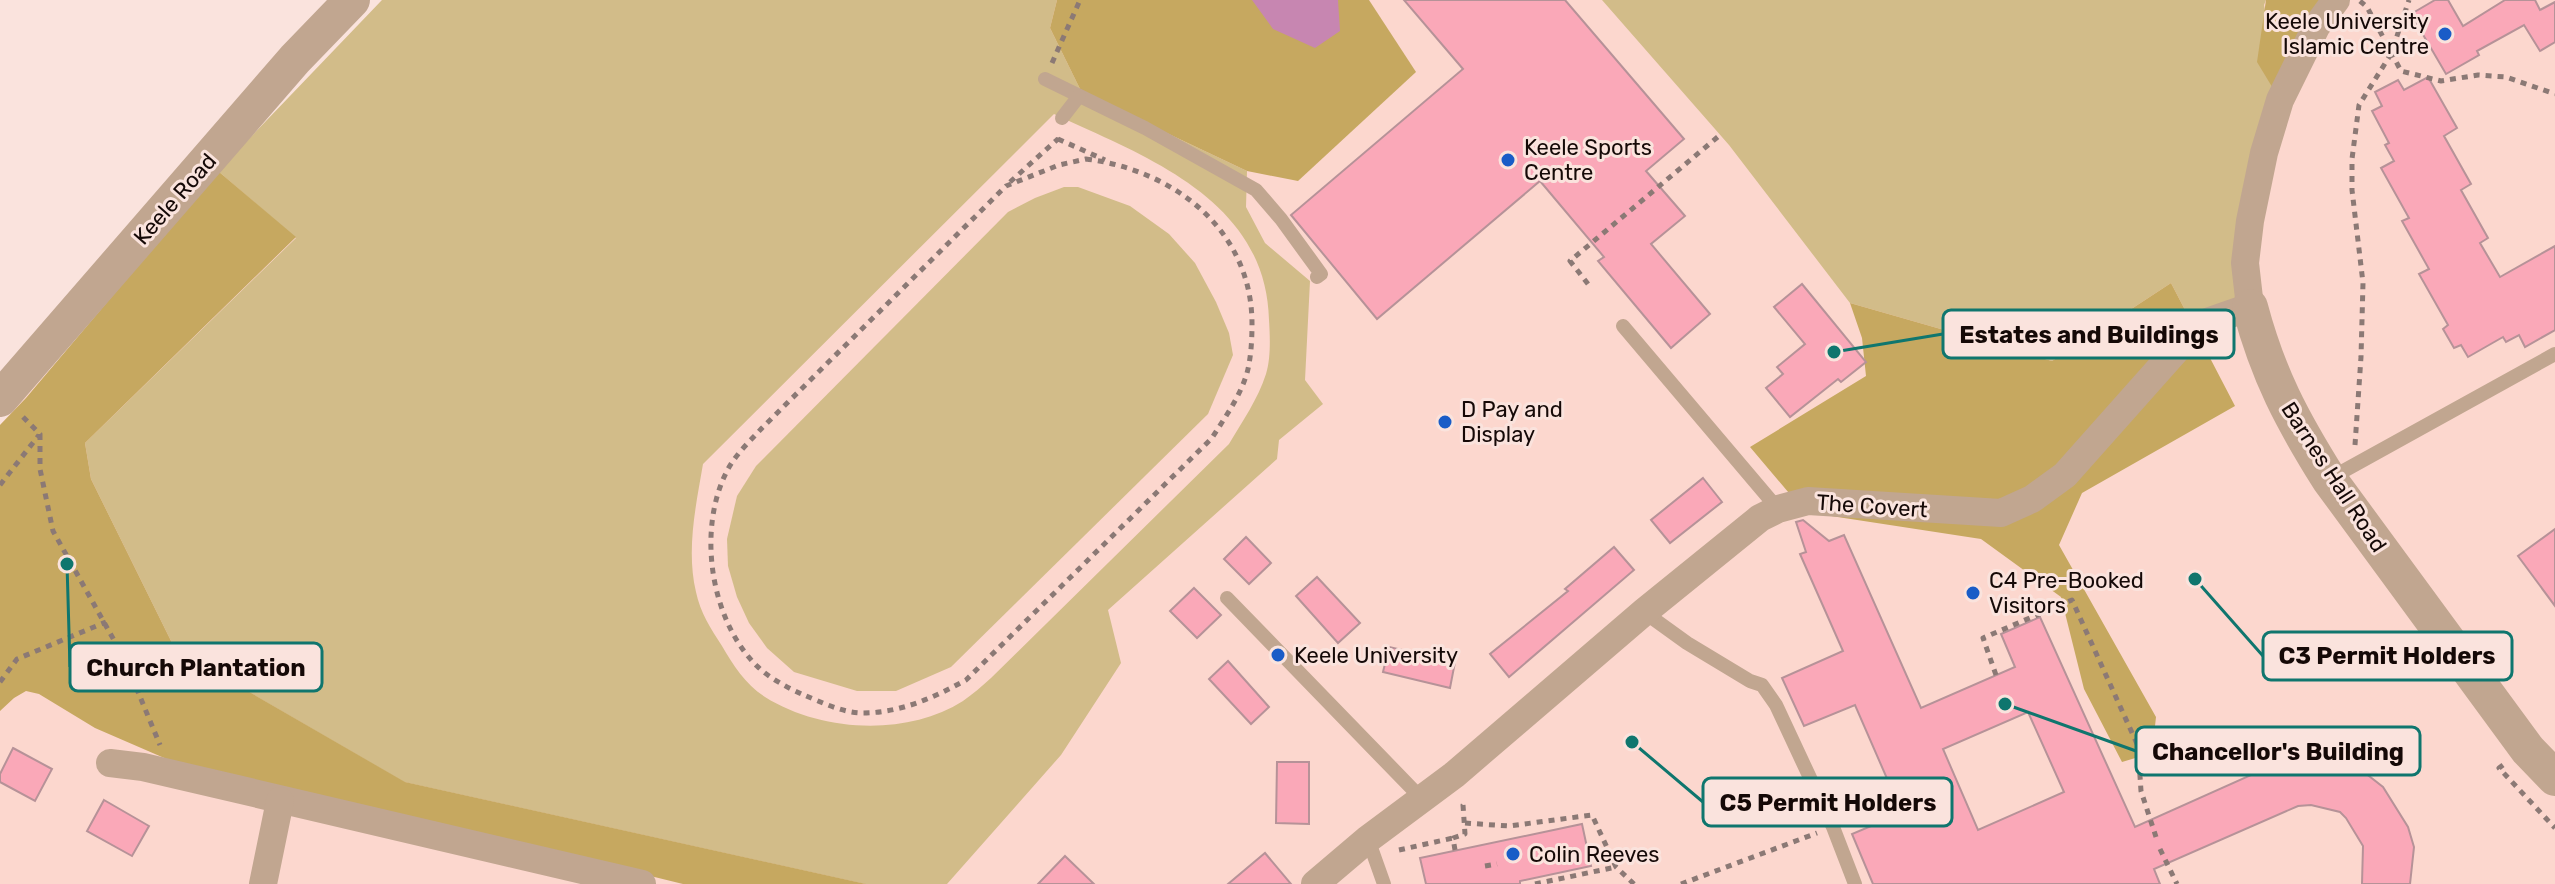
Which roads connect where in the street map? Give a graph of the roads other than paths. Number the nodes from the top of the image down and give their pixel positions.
1 (352, 0) edge
2 (2336, 0) edge
3 (1045, 79) road end
4 (1079, 96) junction
5 (1062, 118) road end
6 (1317, 277) dead end
7 (2250, 307) junction
8 (1623, 326) dead end
9 (2555, 354) edge
10 (0, 399) edge
11 (2344, 472) junction
12 (1778, 509) junction
13 (1227, 598) dead end
14 (1644, 612) junction
15 (110, 763) dead end
16 (2555, 778) edge
17 (1423, 800) junction
18 (280, 801) junction
19 (1368, 839) junction
20 (263, 884) edge
21 (642, 884) edge
22 (1315, 884) edge
23 (1384, 884) edge
24 (1855, 884) edge

1 - 10 street, Keele Road
2 - 7 street, Barnes Hall Road
3 - 4 lane
4 - 5 lane
4 - 6 lane
7 - 11 street, Barnes Hall Road
7 - 12 street, The Covert
8 - 12 lane
9 - 11 lane
11 - 16 street, Barnes Hall Road
12 - 14 street, The Covert
13 - 17 lane
14 - 17 street, The Covert
14 - 24 lane
15 - 18 street
17 - 19 street, The Covert
18 - 20 street
18 - 21 street
19 - 22 street, The Covert
19 - 23 lane

